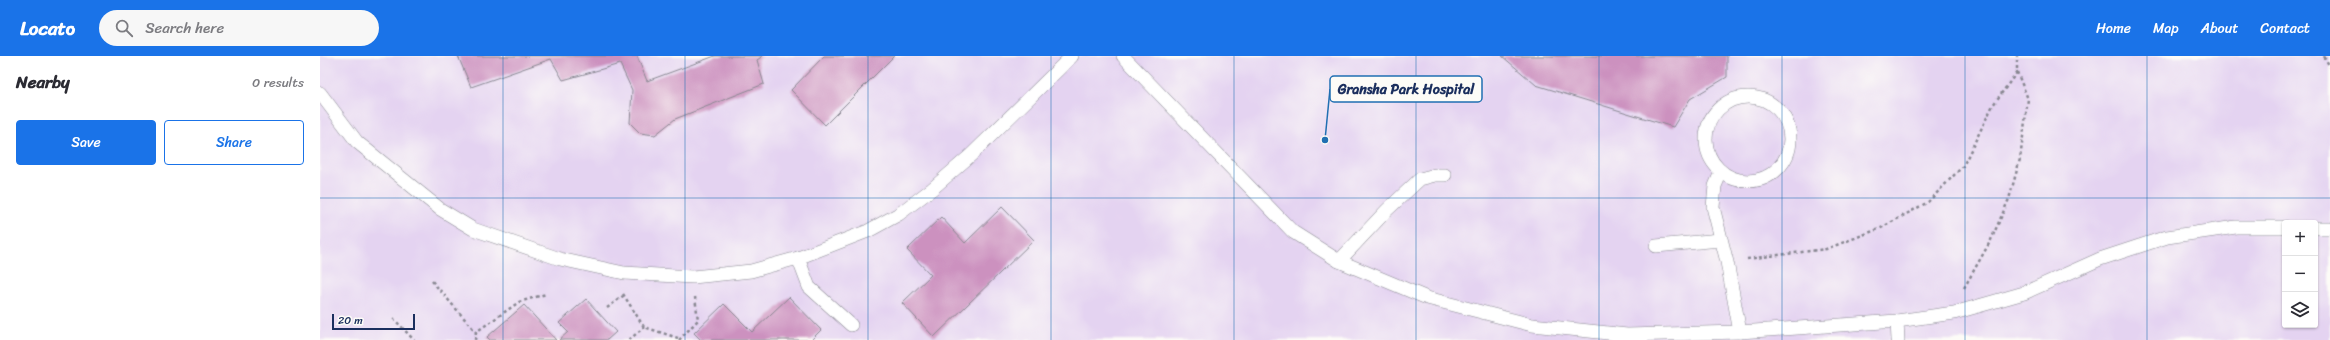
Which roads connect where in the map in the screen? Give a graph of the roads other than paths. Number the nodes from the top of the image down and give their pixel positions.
1 (1072, 56) edge
2 (1123, 56) edge
3 (320, 93) edge
4 (1721, 172) junction
5 (1445, 175) dead end
6 (2282, 228) edge
7 (2318, 228) edge
8 (2330, 228) edge
9 (1720, 240) junction
10 (1656, 246) dead end
11 (798, 258) junction
12 (1340, 261) junction
13 (1897, 321) junction
14 (850, 325) dead end
15 (1740, 332) junction
16 (1898, 340) edge

1 - 11 lane
2 - 12 lane
3 - 11 lane
4 - 4 lane
4 - 9 lane
5 - 12 lane
6 - 13 lane
7 - 8 lane
9 - 10 lane
9 - 15 lane
11 - 14 lane
12 - 15 lane
13 - 15 lane
13 - 16 lane

